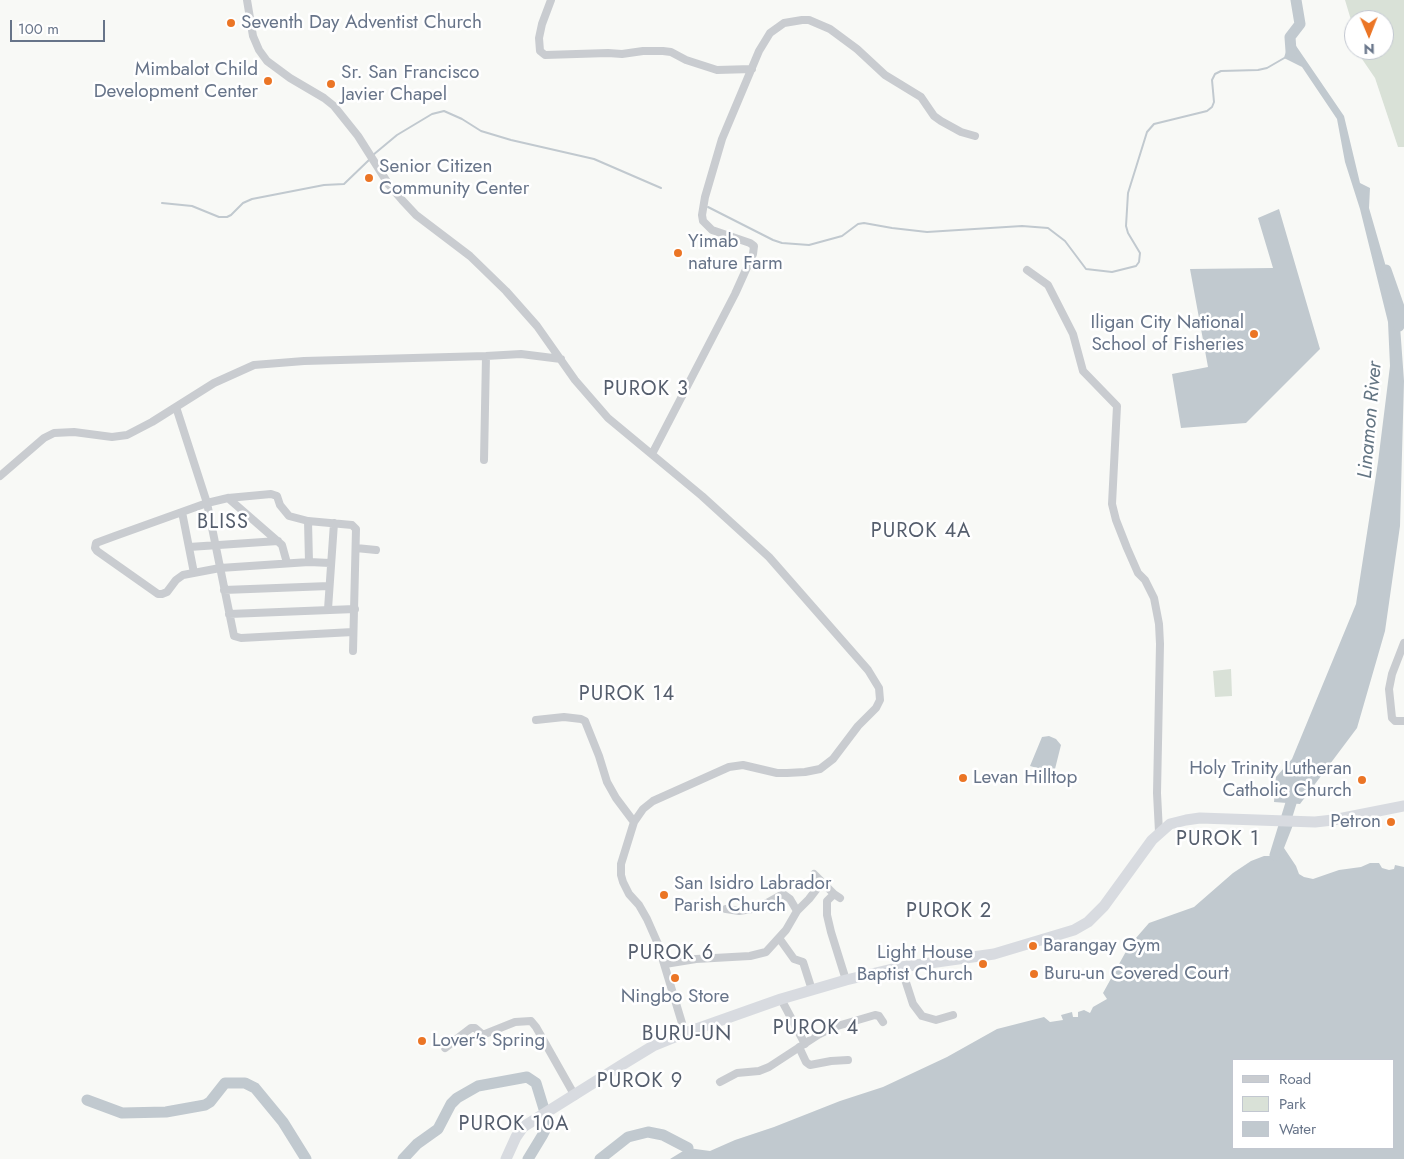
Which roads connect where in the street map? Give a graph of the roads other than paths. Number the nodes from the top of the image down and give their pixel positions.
1 (247, 0) edge
2 (551, 0) edge
3 (752, 69) junction
4 (975, 136) dead end
5 (1027, 270) dead end
6 (486, 356) junction
7 (560, 359) junction
8 (176, 407) junction
9 (652, 454) junction
10 (484, 460) dead end
11 (0, 476) edge
12 (228, 498) junction
13 (206, 502) junction
14 (182, 512) junction
15 (308, 521) junction
16 (334, 523) junction
17 (278, 541) junction
18 (215, 545) junction
19 (189, 547) junction
20 (356, 548) junction
21 (376, 550) dead end
22 (309, 562) junction
23 (287, 563) junction
24 (330, 563) junction
25 (220, 568) junction
26 (194, 573) junction
27 (329, 586) junction
28 (224, 590) junction
29 (328, 609) junction
30 (355, 609) junction
31 (229, 614) junction
32 (353, 632) junction
33 (1404, 643) edge
34 (353, 651) dead end
35 (536, 720) dead end
36 (1404, 721) edge
37 (1404, 806) edge
38 (634, 822) junction
39 (1159, 832) junction
40 (814, 874) dead end
41 (822, 882) junction
42 (726, 909) dead end
43 (797, 911) junction
44 (778, 938) junction
45 (665, 964) junction
46 (901, 968) junction
47 (846, 980) junction
48 (812, 990) junction
49 (781, 999) junction
50 (953, 1015) dead end
51 (883, 1022) dead end
52 (685, 1033) junction
53 (802, 1045) junction
54 (445, 1048) dead end
55 (848, 1060) dead end
56 (720, 1082) dead end
57 (575, 1096) junction
58 (506, 1159) edge

1 - 7 street
2 - 3 street
3 - 4 street
3 - 9 street
5 - 39 street
6 - 7 street
6 - 8 street
6 - 10 street
7 - 9 street
8 - 11 street
8 - 13 street
9 - 38 street
12 - 13 street
12 - 15 street
12 - 17 street
13 - 14 street
13 - 18 street
14 - 19 street
14 - 26 street
15 - 16 street
15 - 22 street
16 - 20 street
16 - 24 street
17 - 18 street
17 - 23 street
18 - 19 street
18 - 25 street
19 - 26 street
20 - 21 street
20 - 30 street
22 - 23 street
22 - 24 street
23 - 25 street
24 - 27 street
25 - 26 street
25 - 28 street
27 - 28 street
27 - 29 street
28 - 31 street
29 - 30 street
29 - 31 street
30 - 32 street
31 - 32 street
32 - 34 street
33 - 36 street
35 - 38 street
37 - 39 highway
38 - 45 street
39 - 46 highway
40 - 41 street
41 - 43 street
41 - 47 street
42 - 43 street
43 - 44 street
44 - 45 street
44 - 48 street
45 - 52 street
46 - 47 highway
46 - 50 street
47 - 48 highway
48 - 49 highway
49 - 52 highway
49 - 53 street
51 - 53 street
52 - 57 highway
53 - 55 street
53 - 56 street
54 - 57 street
57 - 58 highway

